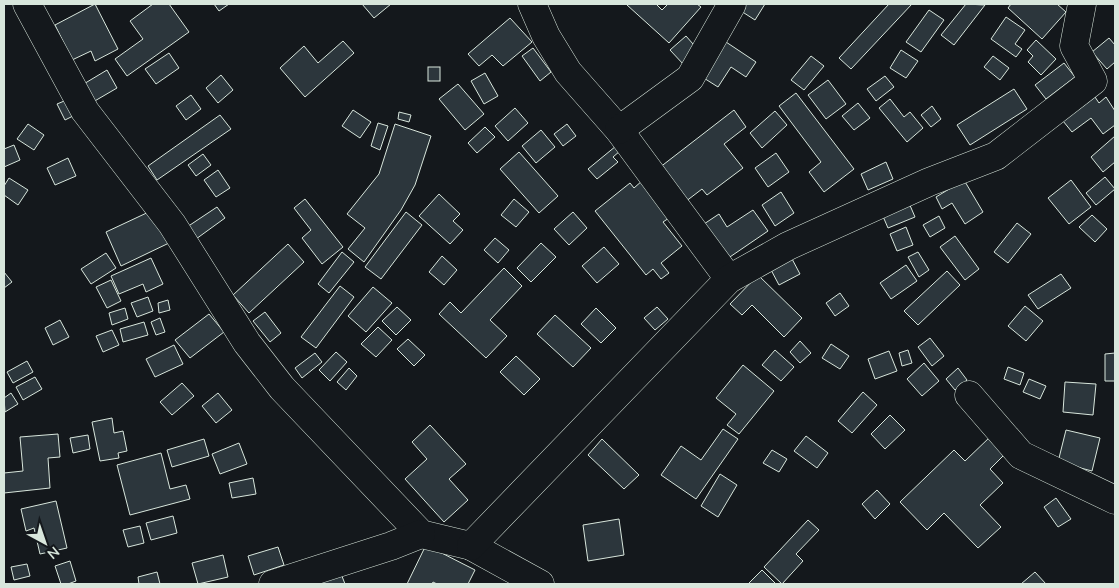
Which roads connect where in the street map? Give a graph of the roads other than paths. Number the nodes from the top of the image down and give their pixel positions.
1 (27, 4) edge
2 (532, 4) edge
3 (732, 4) edge
4 (1082, 4) edge
5 (619, 130) junction
6 (729, 278) junction
7 (969, 395) dead end
8 (1115, 500) edge
9 (421, 534) junction
10 (471, 546) junction
11 (273, 584) edge
12 (540, 584) edge

1 - 9 street
2 - 5 street
3 - 5 street
4 - 6 street
5 - 6 street
6 - 10 street
7 - 8 street
9 - 10 street
9 - 11 street
10 - 12 street

